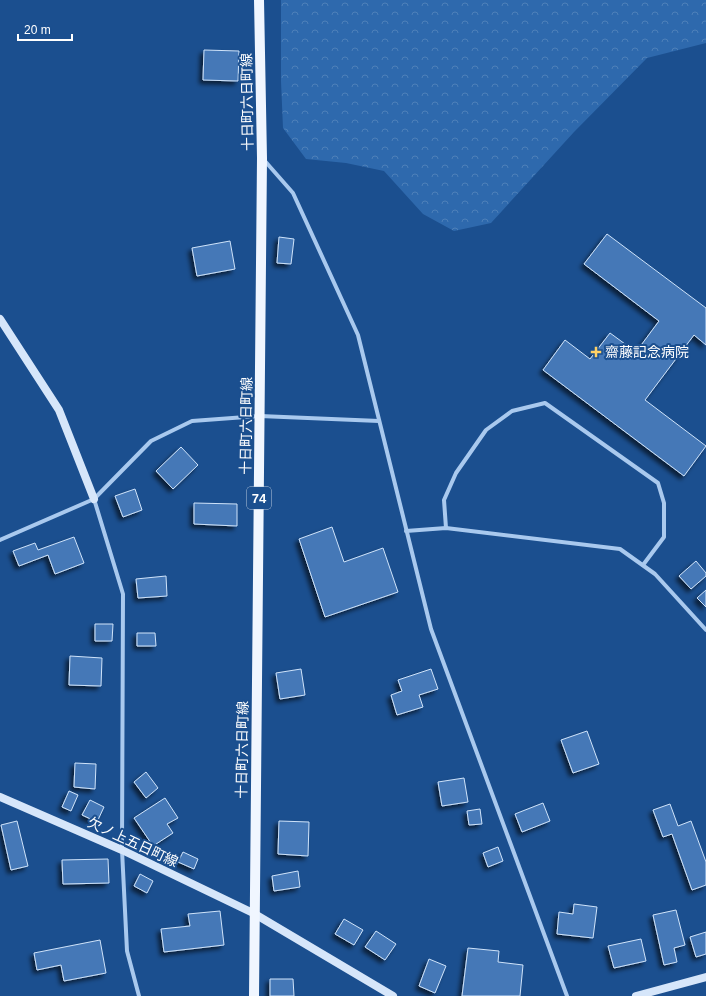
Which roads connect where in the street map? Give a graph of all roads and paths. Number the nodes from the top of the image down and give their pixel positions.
1 (259, 0) edge
2 (262, 158) junction
3 (0, 319) edge
4 (260, 416) junction
5 (378, 421) junction
6 (94, 499) junction
7 (446, 528) junction
8 (406, 531) junction
9 (0, 540) edge
10 (643, 565) junction
11 (706, 630) edge
12 (0, 798) edge
13 (122, 850) junction
14 (254, 913) junction
15 (706, 977) edge
16 (139, 996) edge
17 (254, 996) edge
18 (393, 996) edge
19 (567, 996) edge
20 (636, 996) edge

1 - 2 main road, 十日町六日町線 / 74
2 - 4 main road, 十日町六日町線 / 74
2 - 5 street
3 - 6 street
4 - 5 street
4 - 6 street
4 - 14 main road, 十日町六日町線 / 74
5 - 8 street
6 - 9 street
6 - 13 street
7 - 8 street
7 - 10 street
7 - 10 street
8 - 19 street
10 - 11 street
12 - 13 street, 欠ノ上五日町線
13 - 14 street, 欠ノ上五日町線
13 - 16 street
14 - 17 main road, 十日町六日町線 / 74
14 - 18 street, 欠ノ上五日町線
15 - 20 street

